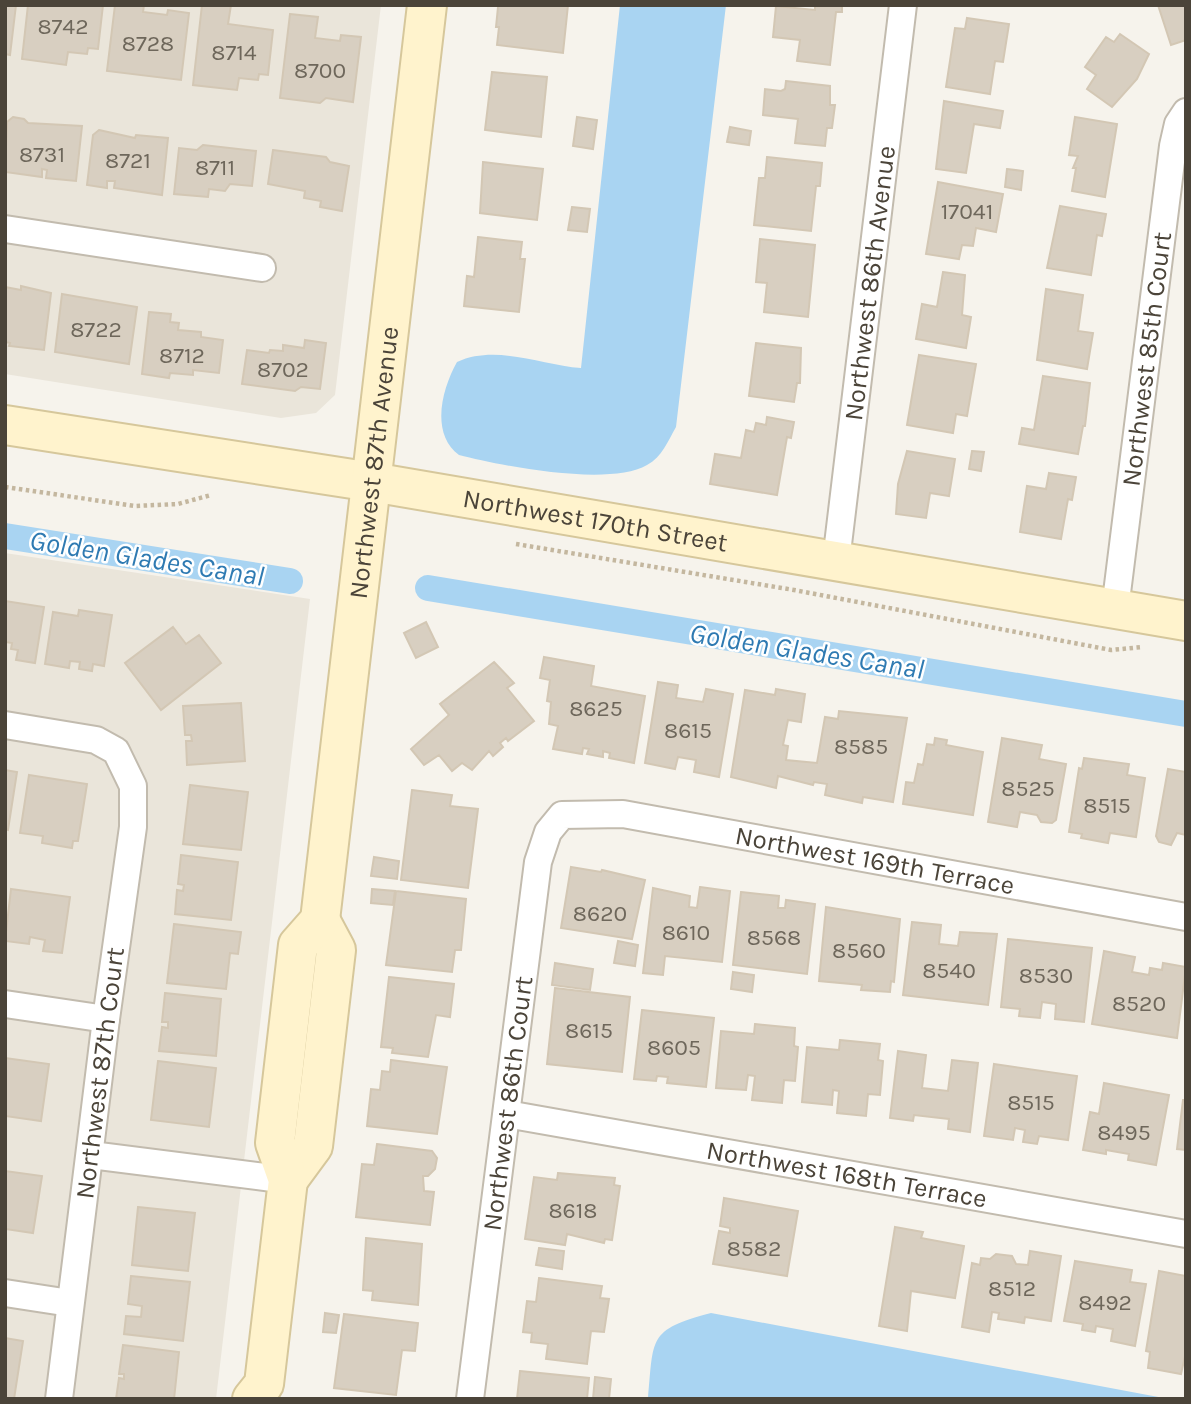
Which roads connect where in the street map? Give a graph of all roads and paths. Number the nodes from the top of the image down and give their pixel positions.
1 (427, 5) edge
2 (903, 5) edge
3 (1186, 112) edge
4 (5, 229) edge
5 (262, 268) dead end
6 (5, 425) edge
7 (372, 482) junction
8 (5, 487) edge
9 (211, 495) dead end
10 (516, 544) dead end
11 (836, 561) junction
12 (1115, 609) junction
13 (1186, 621) edge
14 (1150, 647) dead end
15 (5, 726) edge
16 (562, 815) joint
17 (1186, 917) edge
18 (5, 1004) edge
19 (106, 1019) junction
20 (507, 1114) junction
21 (91, 1154) junction
22 (288, 1180) junction
23 (1186, 1234) edge
24 (5, 1293) edge
25 (71, 1303) junction
26 (263, 1394) edge
27 (60, 1399) edge
28 (470, 1399) edge

1 - 7 street, Northwest 87th Avenue
2 - 11 street, Northwest 86th Avenue
3 - 12 street, Northwest 85th Court
4 - 5 street
6 - 7 street, Northwest 170th Street
7 - 11 street, Northwest 170th Street
7 - 22 street, Northwest 87th Avenue
8 - 9 path
10 - 14 path
11 - 12 street, Northwest 170th Street
12 - 13 street, Northwest 170th Street
15 - 19 street, Northwest 87th Court
16 - 17 street, Northwest 169th Terrace
16 - 20 street, Northwest 86th Court
18 - 19 street
19 - 21 street, Northwest 87th Court
20 - 23 street, Northwest 168th Terrace
20 - 28 street, Northwest 86th Court
21 - 22 street
21 - 25 street, Northwest 87th Court
22 - 26 street, Northwest 87th Avenue
24 - 25 street
25 - 27 street, Northwest 87th Court

